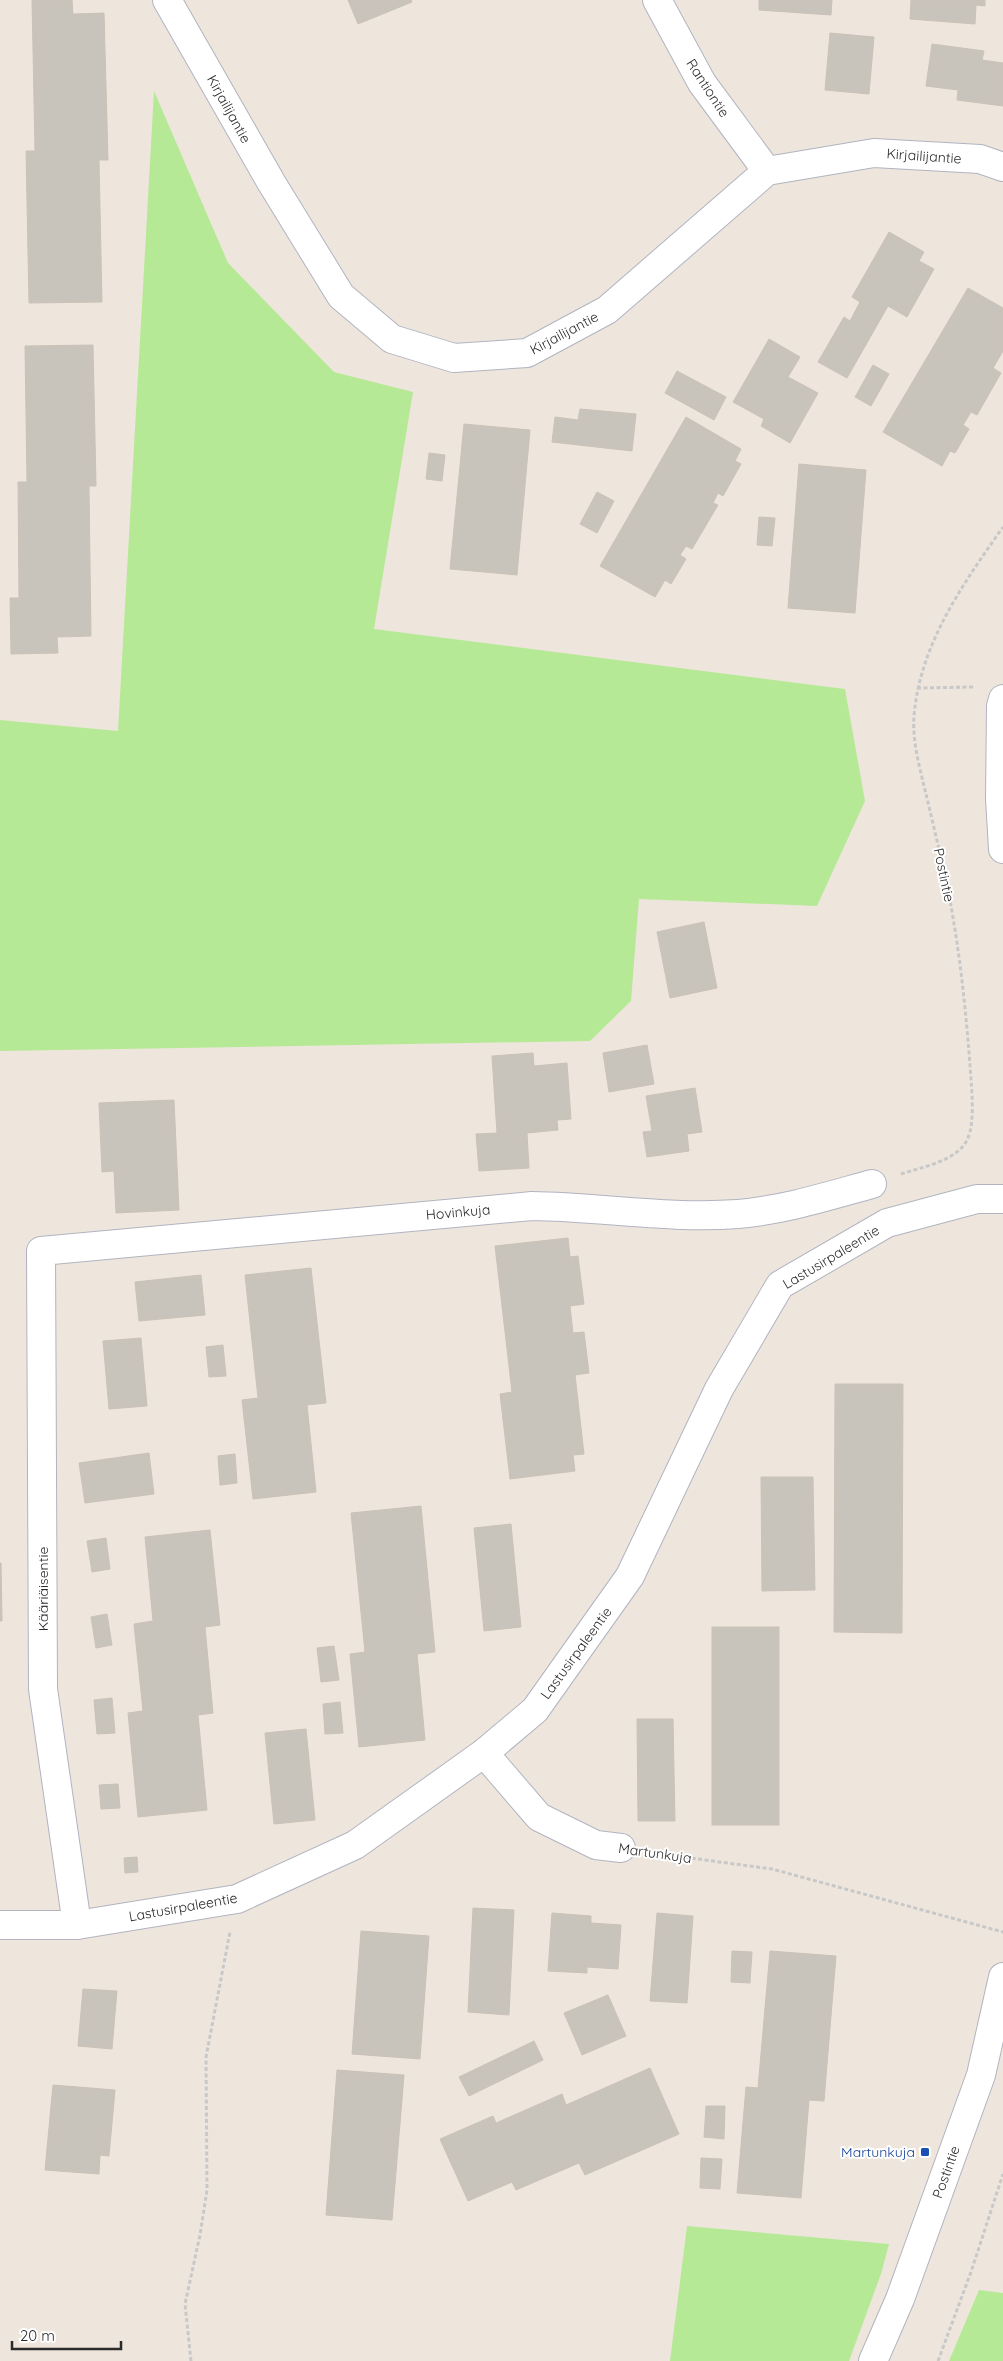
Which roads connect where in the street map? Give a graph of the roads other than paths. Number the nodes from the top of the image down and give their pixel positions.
1 (167, 0) edge
2 (657, 0) edge
3 (1003, 167) edge
4 (767, 171) junction
5 (1003, 699) edge
6 (1003, 849) edge
7 (872, 1184) road end
8 (1003, 1199) edge
9 (41, 1251) joint
10 (484, 1753) junction
11 (621, 1848) road end
12 (0, 1925) edge
13 (77, 1925) junction
14 (1003, 1977) edge
15 (873, 2361) edge

1 - 4 street, Kirjailijantie
2 - 4 street, Rantiontie
3 - 4 street, Kirjailijantie
5 - 6 street
7 - 9 street, Hovinkuja
8 - 10 street, Lastusirpaleentie
9 - 13 street, Kääriäisentie
10 - 11 street, Martunkuja
10 - 13 street, Lastusirpaleentie
12 - 13 street, Lastusirpaleentie
14 - 15 street, Postintie

